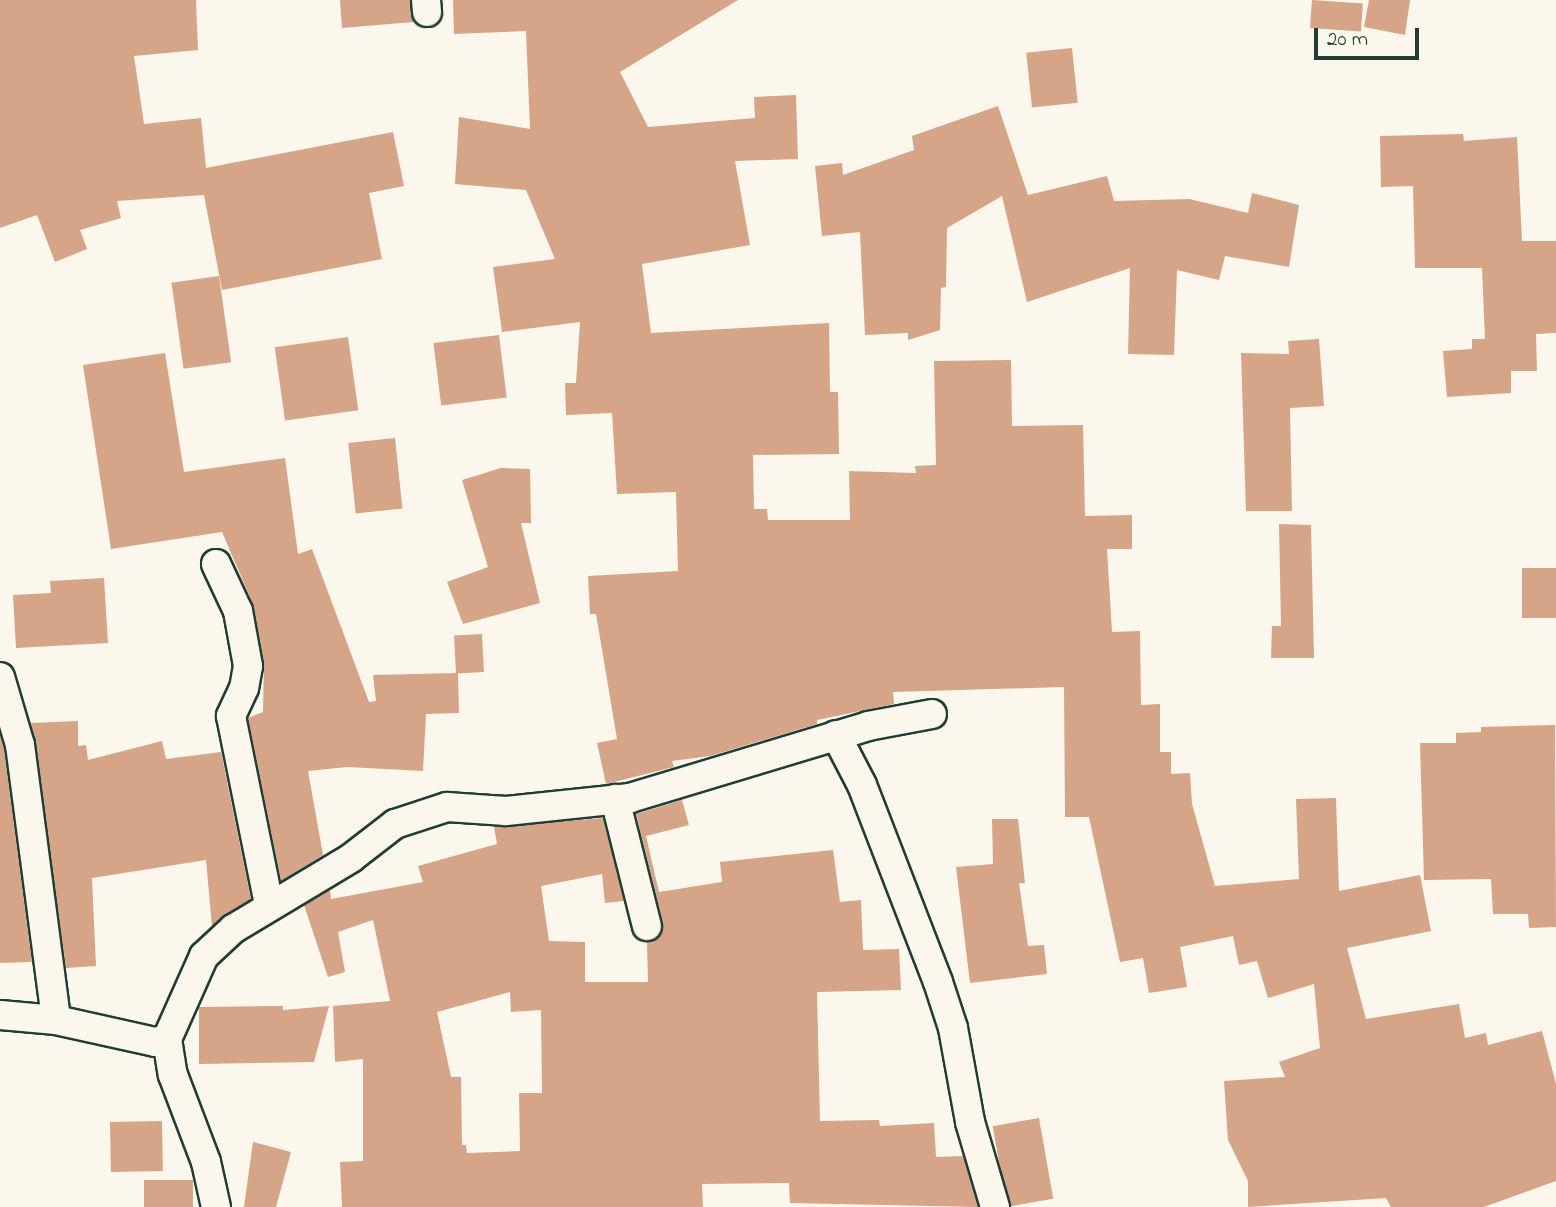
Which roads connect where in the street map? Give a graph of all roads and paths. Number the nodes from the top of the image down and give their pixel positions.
1 (216, 564) dead end
2 (0, 677) edge
3 (932, 714) dead end
4 (836, 735) junction
5 (615, 800) junction
6 (269, 904) junction
7 (647, 926) dead end
8 (0, 1015) edge
9 (56, 1020) junction
10 (167, 1039) junction
11 (216, 1207) edge
12 (995, 1207) edge

1 - 6 street
2 - 9 street
3 - 4 street
4 - 5 street
4 - 12 street
5 - 6 street
5 - 7 street
6 - 10 street
8 - 9 street
9 - 10 street
10 - 11 street

